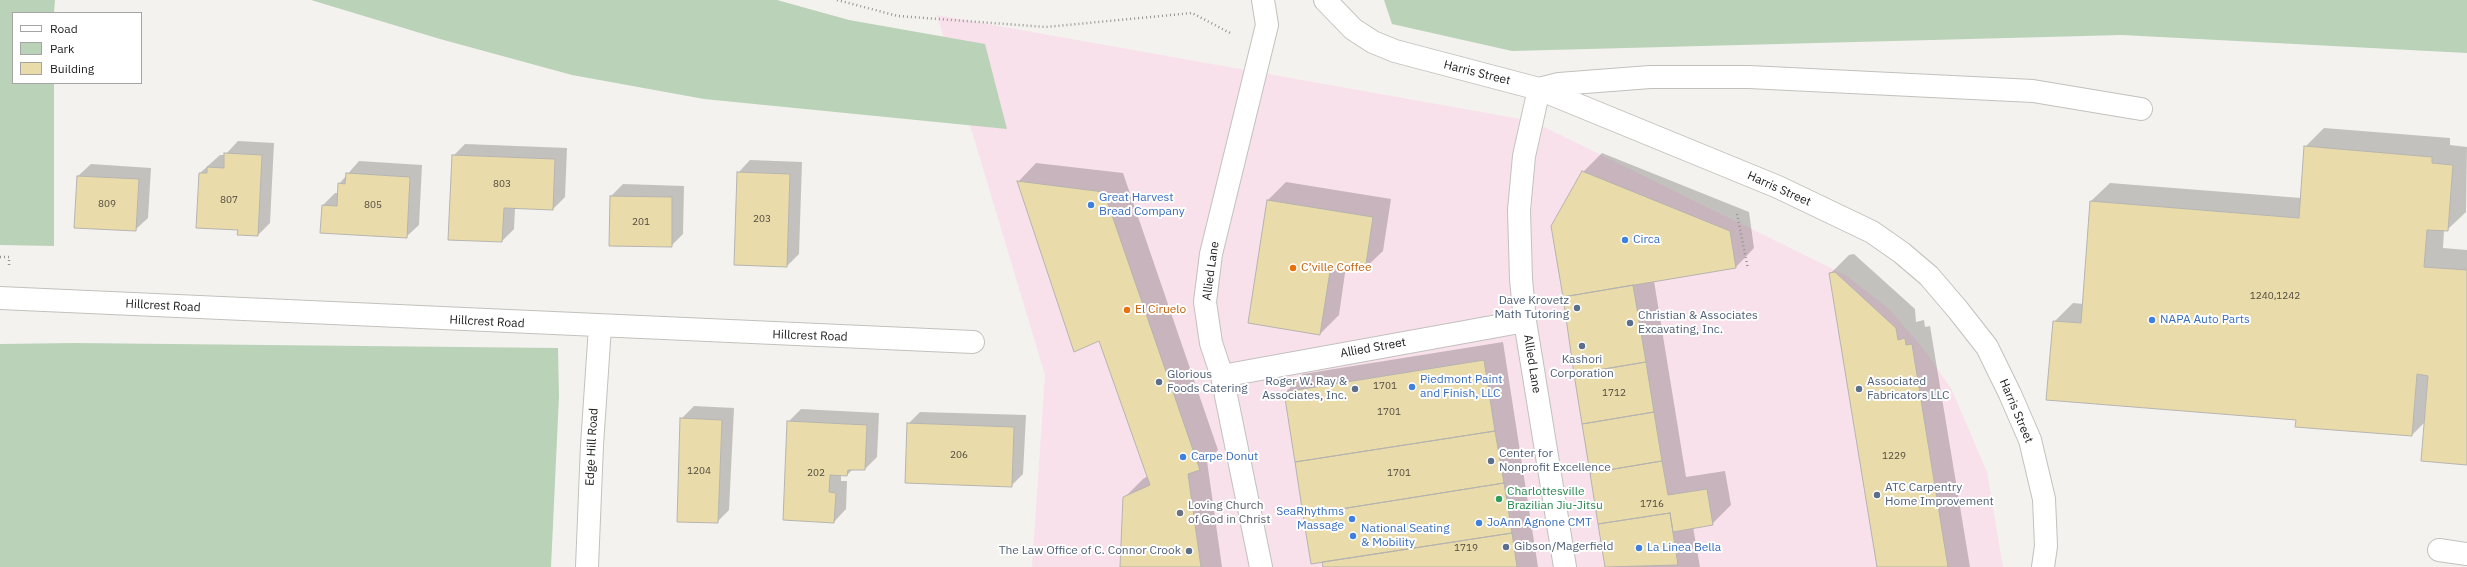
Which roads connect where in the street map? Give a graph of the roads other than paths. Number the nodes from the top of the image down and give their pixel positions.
1 (1263, 0) edge
2 (1325, 0) edge
3 (1539, 89) junction
4 (2141, 108) dead end
5 (0, 298) edge
6 (1525, 321) junction
7 (600, 327) junction
8 (973, 342) dead end
9 (1222, 376) junction
10 (2439, 550) dead end
11 (2467, 554) edge
12 (587, 567) edge
13 (1261, 567) edge
14 (1565, 567) edge
15 (2043, 567) edge

1 - 9 street, Allied Lane
2 - 3 street, Harris Street
3 - 4 street
3 - 6 street, Allied Lane
3 - 15 street, Harris Street
5 - 7 street, Hillcrest Road
6 - 9 street, Allied Street
6 - 14 street, Allied Lane
7 - 8 street, Hillcrest Road
7 - 12 street, Edge Hill Road
9 - 13 street, Allied Lane
10 - 11 street

